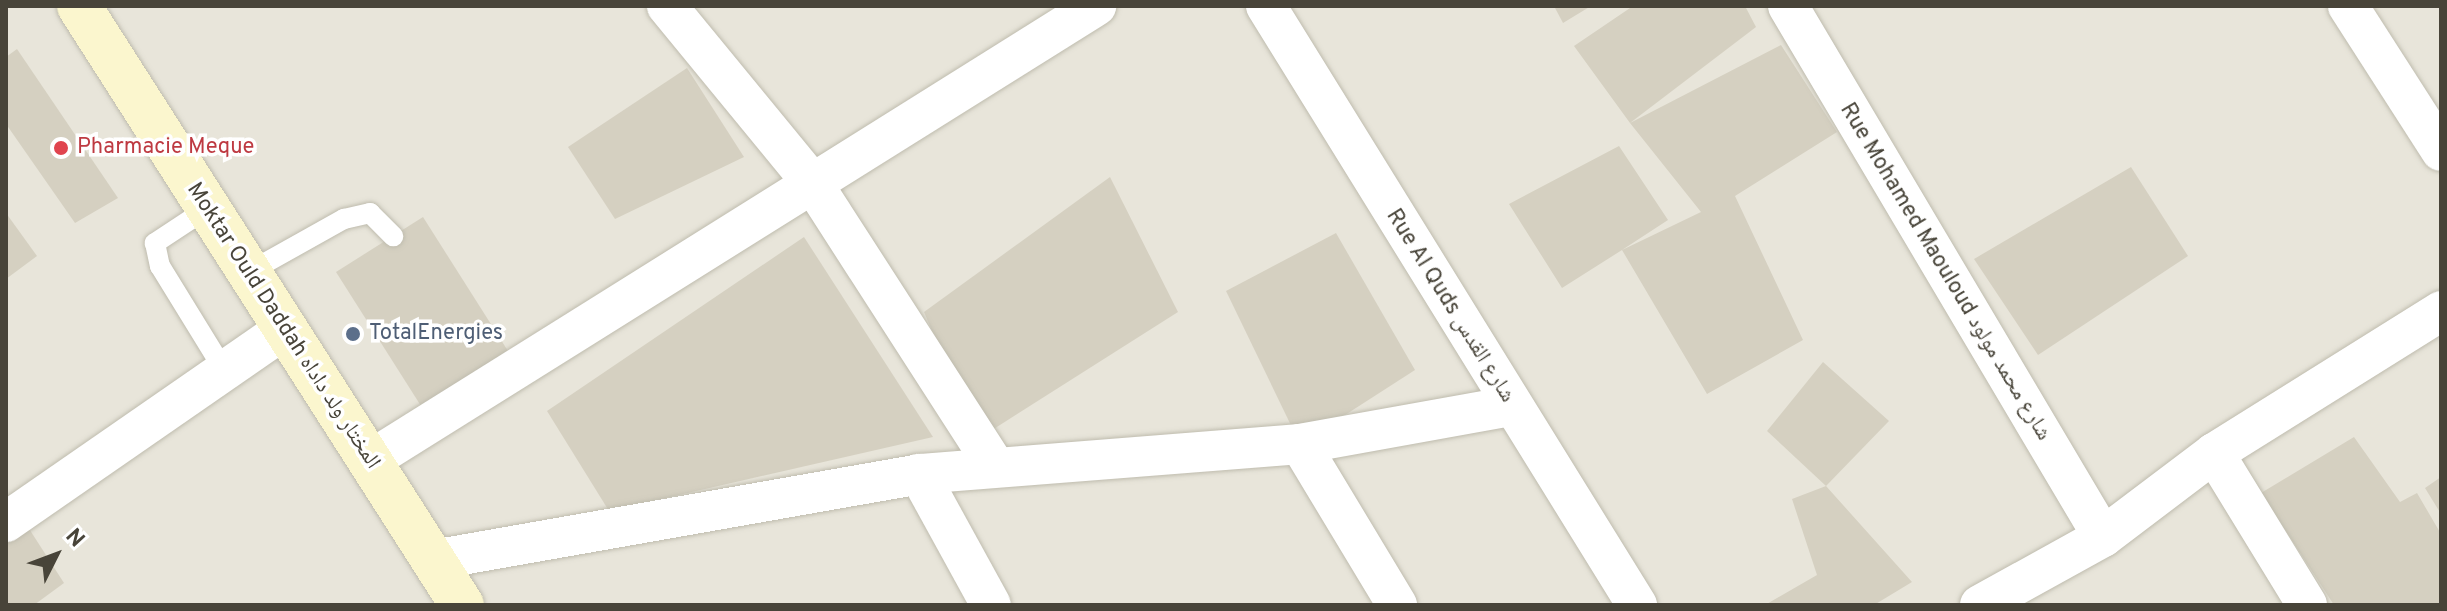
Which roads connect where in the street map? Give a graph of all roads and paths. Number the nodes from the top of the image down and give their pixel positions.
1 (667, 6) edge
2 (1096, 6) edge
3 (1266, 6) edge
4 (1788, 6) edge
5 (2348, 6) edge
6 (82, 7) edge
7 (2441, 151) edge
8 (813, 184) junction
9 (208, 208) junction
10 (393, 236) dead end
11 (249, 272) junction
12 (2441, 311) edge
13 (282, 331) junction
14 (227, 375) junction
15 (1512, 406) junction
16 (1300, 444) junction
17 (2214, 453) junction
18 (369, 461) junction
19 (995, 466) junction
20 (919, 474) junction
21 (6, 522) edge
22 (2103, 537) junction
23 (433, 560) junction
24 (462, 605) edge
25 (991, 605) edge
26 (1397, 605) edge
27 (1637, 605) edge
28 (1980, 605) edge
29 (2307, 605) edge

1 - 8 street
2 - 8 street
3 - 15 street, Rue Al Quds شارع القدس
4 - 22 street, Rue Mohamed Maouloud شارع محمد مولود
5 - 7 street
6 - 9 main road, Moktar Ould Daddah المختار ولد داداه
8 - 18 street
8 - 19 street
9 - 11 main road, Moktar Ould Daddah المختار ولد داداه
9 - 14 lane
10 - 11 lane
11 - 13 main road, Moktar Ould Daddah المختار ولد داداه
12 - 17 street
13 - 14 street
13 - 18 main road, Moktar Ould Daddah المختار ولد داداه
14 - 21 street
15 - 16 street
15 - 27 street, Rue Al Quds شارع القدس
16 - 19 street
16 - 26 street
17 - 22 street
17 - 29 street
18 - 23 main road, Moktar Ould Daddah المختار ولد داداه
19 - 20 street
20 - 23 street
20 - 25 street
22 - 28 street
23 - 24 main road, Moktar Ould Daddah المختار ولد داداه

